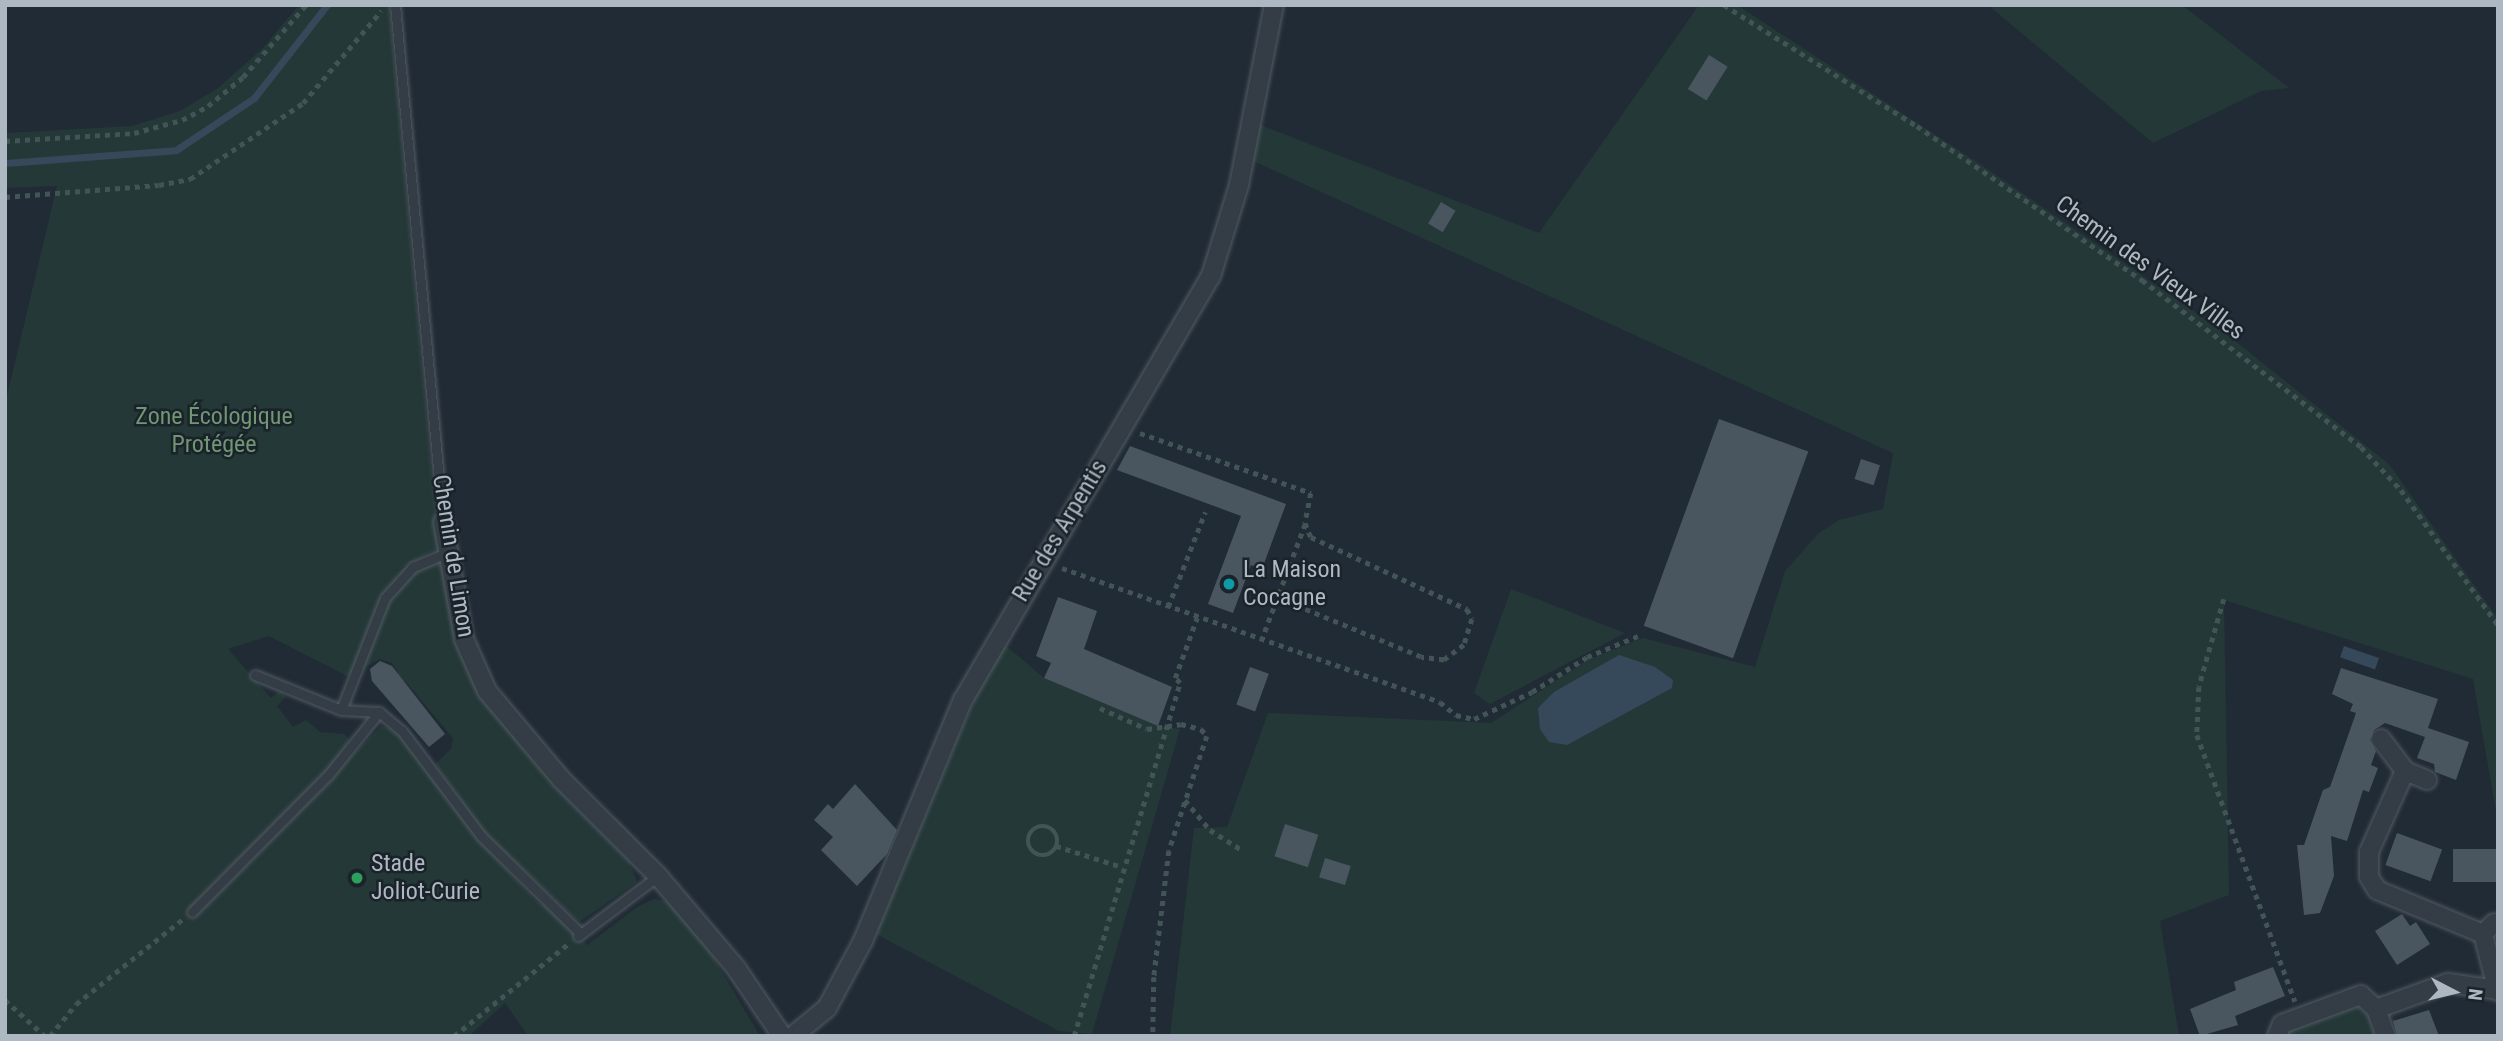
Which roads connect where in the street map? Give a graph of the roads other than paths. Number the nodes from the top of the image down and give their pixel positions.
1 (395, 5) edge
2 (1274, 5) edge
3 (443, 522) joint
4 (449, 552) junction
5 (255, 675) dead end
6 (341, 710) junction
7 (379, 712) junction
8 (2381, 739) dead end
9 (2405, 771) junction
10 (2427, 780) dead end
11 (658, 876) junction
12 (192, 912) road end
13 (2498, 991) edge
14 (2376, 1009) junction
15 (782, 1036) edge
16 (793, 1036) edge
17 (2277, 1036) edge
18 (2386, 1036) edge

1 - 3 lane, Chemin de Limon
2 - 16 street, Rue des Arpentis
3 - 4 street, Chemin de Limon
4 - 6 lane
4 - 11 street, Chemin de Limon
5 - 6 lane
6 - 7 lane
7 - 11 lane
7 - 12 lane
8 - 9 street
9 - 10 street
9 - 13 street
11 - 15 street, Chemin de Limon
13 - 14 street
14 - 17 street
14 - 18 street

